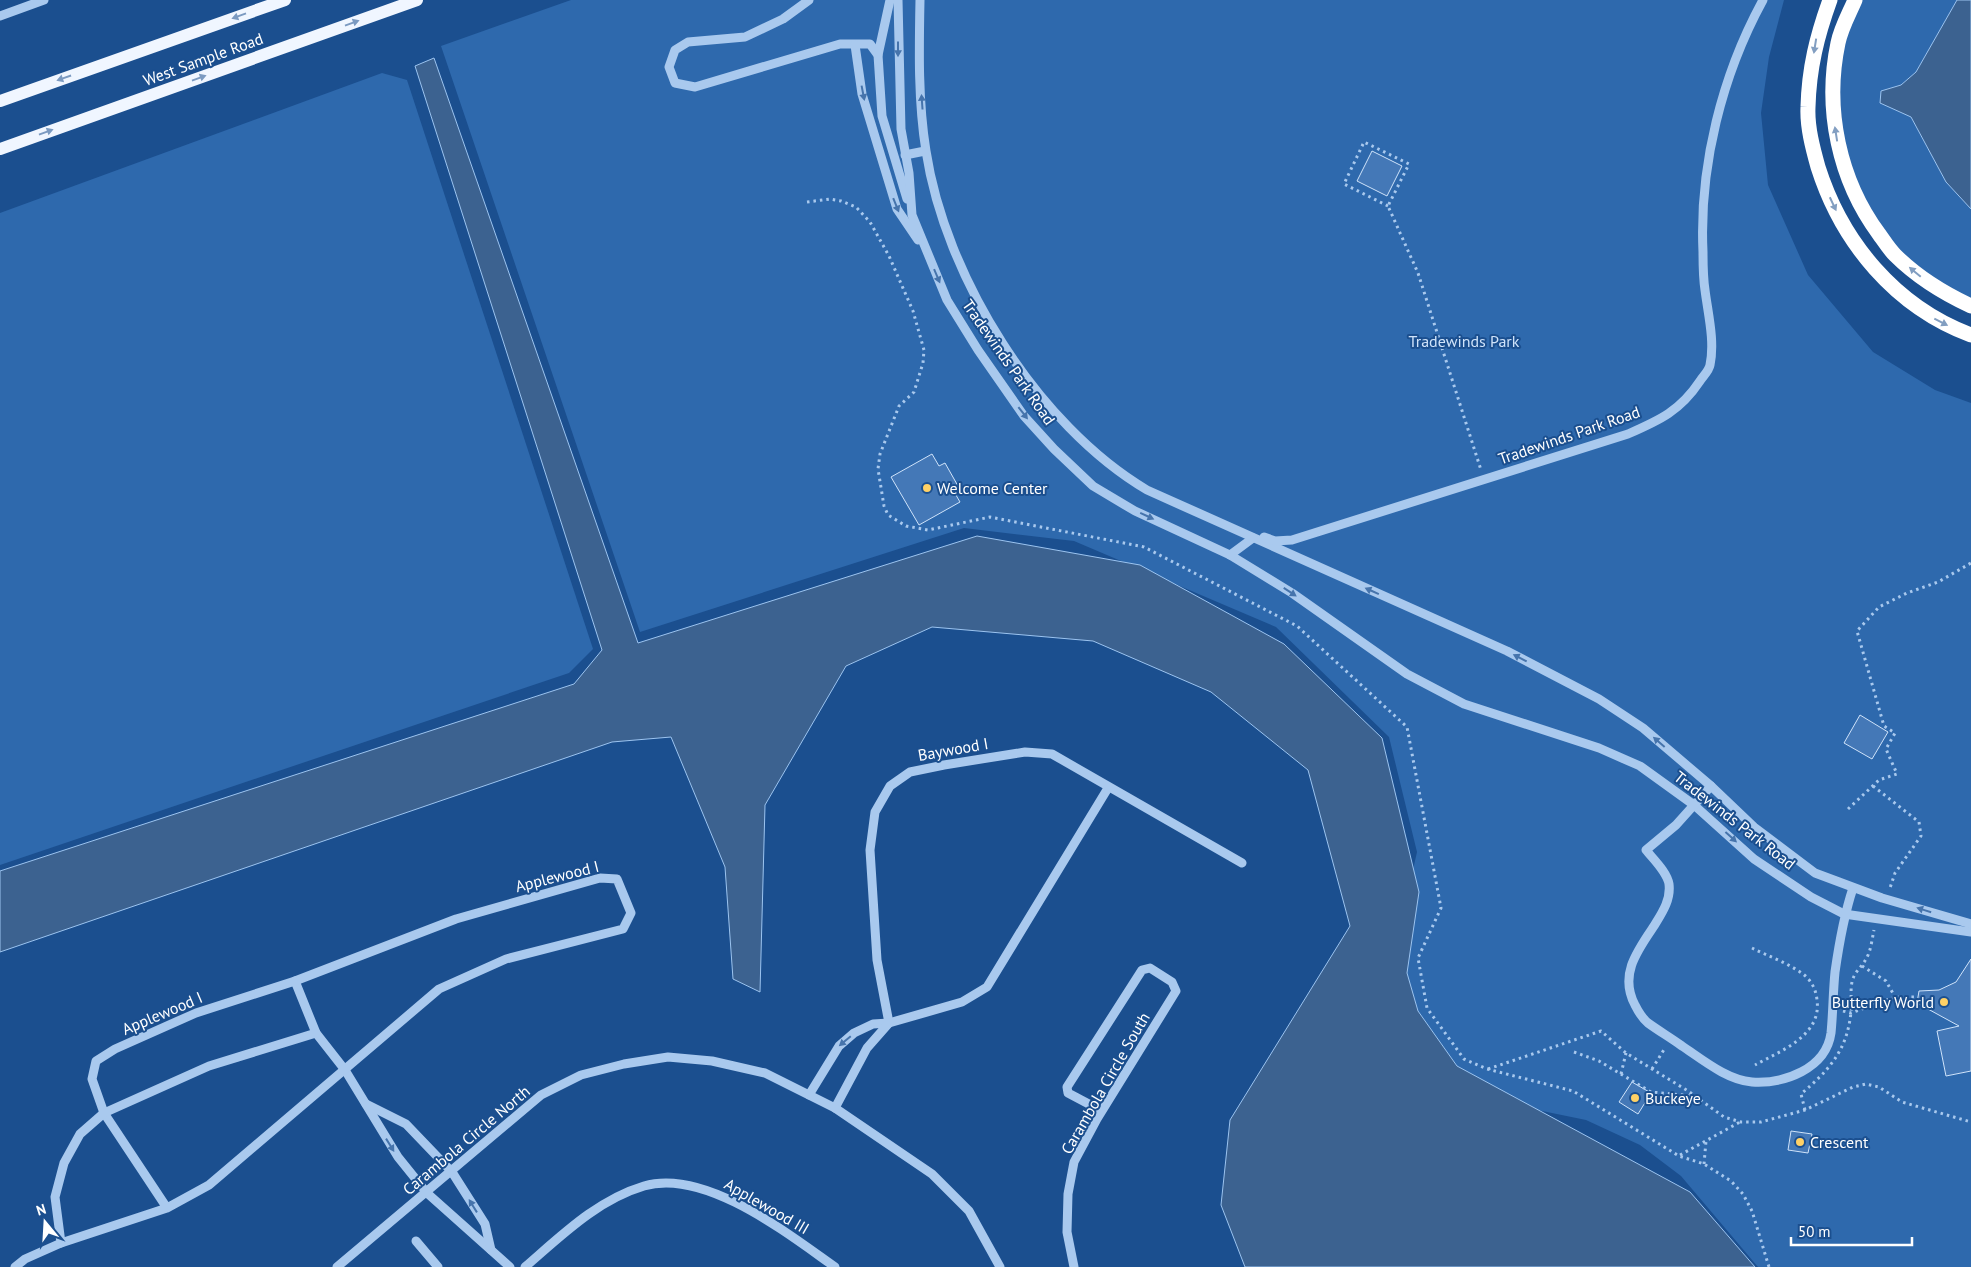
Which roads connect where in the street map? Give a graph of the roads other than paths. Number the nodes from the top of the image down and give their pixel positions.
1 (44, 0) edge
2 (285, 0) edge
3 (417, 0) edge
4 (809, 0) edge
5 (890, 0) edge
6 (898, 0) edge
7 (920, 0) edge
8 (1762, 0) edge
9 (1830, 0) edge
10 (1855, 0) edge
11 (0, 16) edge
12 (855, 45) junction
13 (878, 55) junction
14 (0, 101) edge
15 (0, 149) edge
16 (925, 151) junction
17 (905, 155) junction
18 (912, 215) junction
19 (927, 254) junction
20 (1971, 306) edge
21 (1971, 335) edge
22 (1229, 527) junction
23 (1253, 538) junction
24 (1230, 554) junction
25 (1711, 786) junction
26 (1108, 788) junction
27 (1694, 805) junction
28 (1242, 863) dead end
29 (1853, 888) junction
30 (1844, 914) junction
31 (1971, 924) edge
32 (1971, 932) edge
33 (295, 981) junction
34 (889, 1023) junction
35 (316, 1033) junction
36 (344, 1070) junction
37 (809, 1095) junction
38 (365, 1103) junction
39 (834, 1108) junction
40 (1102, 1111) junction
41 (104, 1113) junction
42 (452, 1172) junction
43 (427, 1193) junction
44 (167, 1208) junction
45 (416, 1241) dead end
46 (62, 1243) junction
47 (492, 1250) junction
48 (15, 1267) edge
49 (337, 1267) edge
50 (438, 1267) edge
51 (510, 1267) edge
52 (525, 1267) edge
53 (835, 1267) edge
54 (1000, 1267) edge
55 (1074, 1267) edge

1 - 11 street
2 -> 14 main road, West Sample Road
15 -> 3 main road, West Sample Road
4 - 12 street
5 - 13 street
6 -> 17 street, Tradewinds Park Road
16 -> 7 street, Tradewinds Park Road
8 - 22 street, Tradewinds Park Road
9 -> 21 highway
20 -> 10 highway
12 - 13 street
12 -> 19 street
13 - 18 street
16 - 17 street
16 - 22 street, Tradewinds Park Road
17 - 18 street, Tradewinds Park Road
18 - 19 street, Tradewinds Park Road
19 -> 24 street, Tradewinds Park Road
22 - 23 street, Tradewinds Park Road
23 - 24 street
25 -> 23 street, Tradewinds Park Road
24 -> 27 street, Tradewinds Park Road
25 - 27 street
25 - 29 street, Tradewinds Park Road
26 - 28 street, Baywood I
26 - 34 street
26 - 34 street, Baywood I
27 -> 30 street, Tradewinds Park Road
27 - 30 street
29 - 30 street
31 -> 29 street, Tradewinds Park Road
30 - 32 street, Tradewinds Park Road
33 - 35 street
33 - 36 street, Applewood I
33 - 41 street, Applewood I
34 -> 37 street
34 - 39 street
35 - 36 street
35 - 41 street
36 - 38 street
36 - 44 street, Applewood I
37 - 39 street, Carambola Circle North
37 - 42 street, Carambola Circle North
38 - 42 street
38 -> 43 street
39 - 54 street, Carambola Circle North
40 - 40 street, Carambola Circle South
40 - 55 street, Carambola Circle South
41 - 44 street, Applewood I
41 - 46 street
42 - 43 street, Carambola Circle North
47 -> 42 street
43 - 47 street
43 - 49 street, Carambola Circle North
44 - 46 street, Applewood I
45 - 50 street
46 - 48 street, Applewood I
47 - 51 street
52 - 53 street, Applewood III

